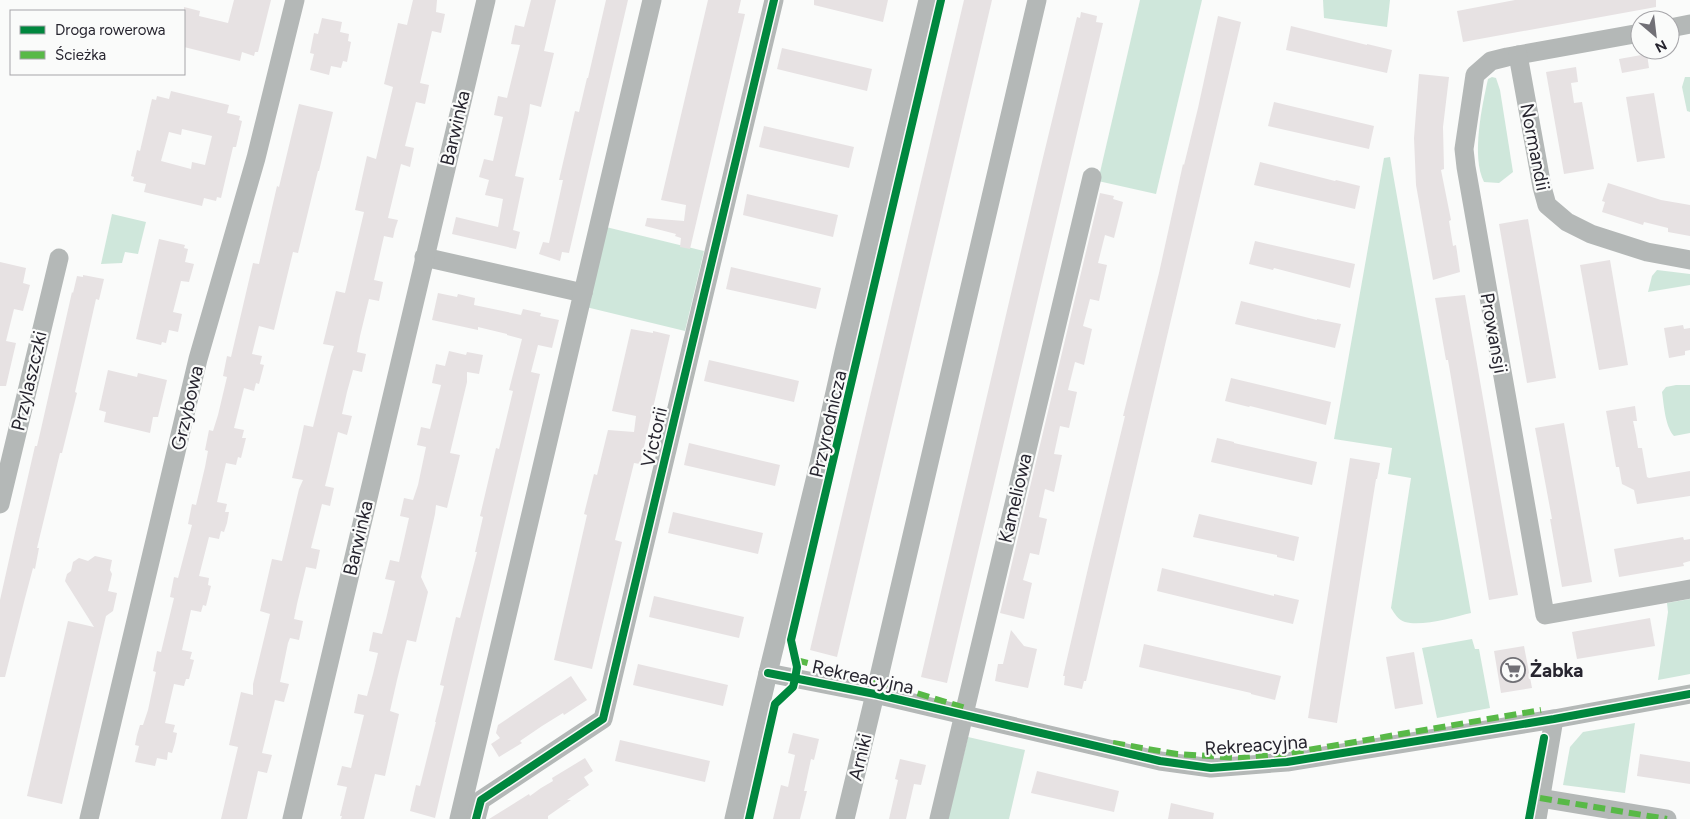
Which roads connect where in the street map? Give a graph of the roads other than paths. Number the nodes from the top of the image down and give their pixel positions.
1 (295, 0) edge
2 (486, 0) edge
3 (652, 0) edge
4 (774, 0) edge
5 (928, 0) edge
6 (1036, 0) edge
7 (1630, 35) edge
8 (1518, 55) junction
9 (1092, 177) dead end
10 (424, 257) junction
11 (59, 258) dead end
12 (1690, 260) edge
13 (583, 293) junction
14 (0, 504) edge
15 (1690, 589) edge
16 (768, 673) junction
17 (875, 694) junction
18 (1690, 694) edge
19 (964, 716) junction
20 (1554, 719) junction
21 (1540, 798) junction
22 (90, 819) edge
23 (292, 819) edge
24 (459, 819) edge
25 (476, 819) edge
26 (734, 819) edge
27 (845, 819) edge
28 (939, 819) edge
29 (1537, 819) edge
30 (1667, 819) edge

1 - 22 street, Grzybowa
2 - 10 street, Barwinka
3 - 13 street
4 - 25 street, Victorii
5 - 16 street, Przyrodnicza
6 - 17 street, Arniki
7 - 8 street, Prowansji
8 - 12 street, Normandii
8 - 15 street, Prowansji
9 - 19 street, Kameliowa
10 - 13 street
10 - 23 street, Barwinka
11 - 14 street, Przylaszczki
13 - 24 street
16 - 17 street, Rekreacyjna
16 - 26 street, Przyrodnicza
17 - 19 street, Rekreacyjna
17 - 27 street, Arniki
18 - 20 street, Rekreacyjna
19 - 20 street, Rekreacyjna
19 - 28 street, Kameliowa
20 - 21 street
21 - 29 street
21 - 30 street

